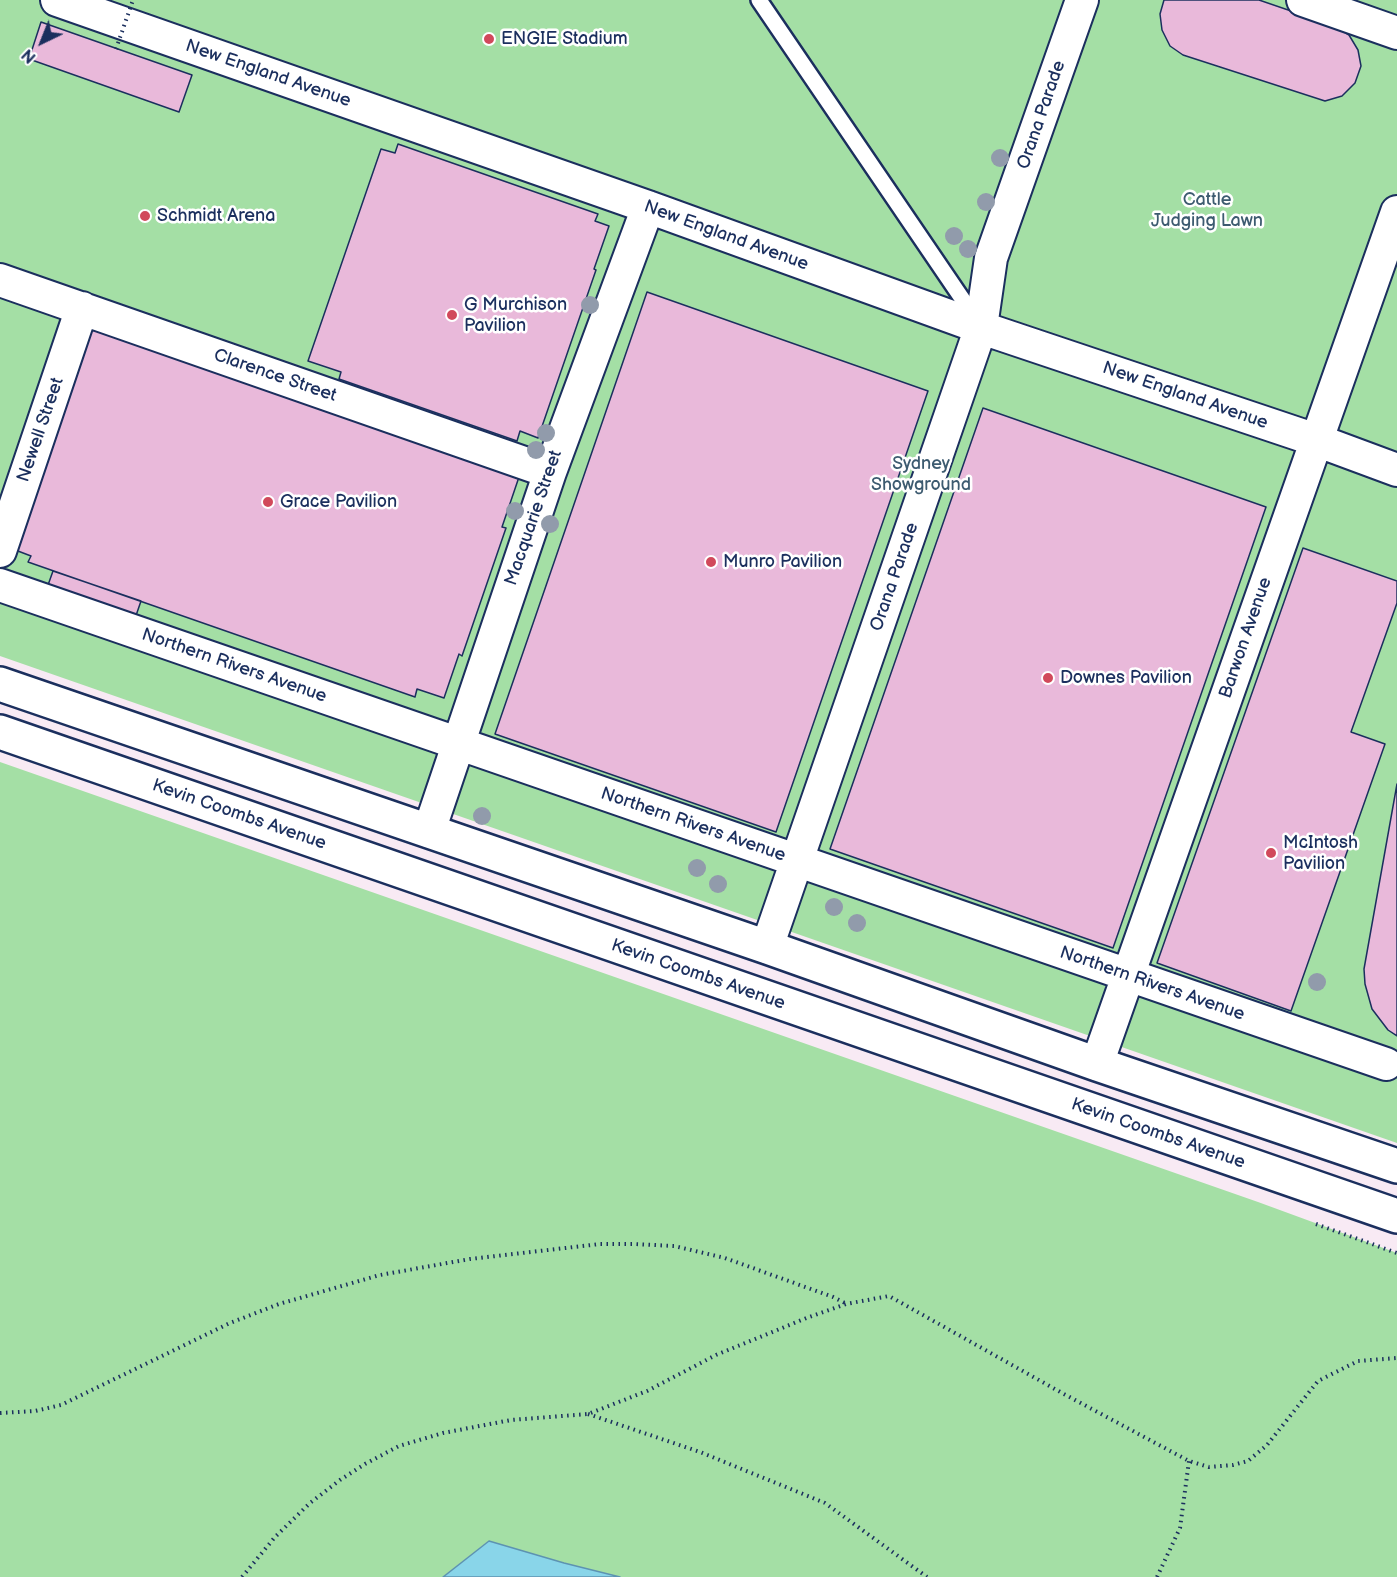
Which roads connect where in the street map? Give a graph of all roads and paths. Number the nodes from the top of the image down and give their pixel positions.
1 (57, 0) edge
2 (133, 0) edge
3 (759, 0) edge
4 (1082, 0) edge
5 (1303, 0) edge
6 (1397, 33) edge
7 (116, 49) dead end
8 (648, 207) junction
9 (1397, 212) edge
10 (0, 280) edge
11 (82, 308) junction
12 (981, 327) junction
13 (1316, 440) junction
14 (1397, 470) edge
15 (550, 472) junction
16 (0, 551) edge
17 (0, 585) edge
18 (0, 684) edge
19 (0, 732) edge
20 (458, 743) junction
21 (429, 831) junction
22 (797, 861) junction
23 (767, 947) junction
24 (1127, 975) junction
25 (752, 994) junction
26 (1097, 1064) junction
27 (1386, 1064) dead end
28 (1397, 1166) edge
29 (1397, 1216) edge
30 (846, 1304) junction
31 (1397, 1358) edge
32 (0, 1413) edge
33 (588, 1414) junction
34 (1189, 1461) junction
35 (242, 1577) edge
36 (927, 1577) edge
37 (1157, 1577) edge

1 - 8 street, New England Avenue
2 - 7 path, bridge
3 - 12 lane
4 - 12 street, Orana Parade
5 - 6 street
8 - 12 street, New England Avenue
8 - 15 street, Macquarie Street
9 - 13 street, Barwon Avenue
10 - 11 street, Clarence Street
11 - 15 street, Clarence Street
11 - 16 street, Newell Street
12 - 13 street, New England Avenue
12 - 22 street, Orana Parade
13 - 14 street, New England Avenue
13 - 24 street, Barwon Avenue
15 - 20 street, Macquarie Street
17 - 20 street, Northern Rivers Avenue
18 - 21 main road
19 - 25 main road, Kevin Coombs Avenue
20 - 21 street, Macquarie Street
20 - 22 street, Northern Rivers Avenue
21 - 23 main road
22 - 23 street, Orana Parade
22 - 24 street, Northern Rivers Avenue
23 - 25 main road
23 - 26 main road
24 - 26 street, Barwon Avenue
24 - 27 street, Northern Rivers Avenue
25 - 29 main road, Kevin Coombs Avenue
26 - 28 main road
30 - 32 path
30 - 33 path
30 - 34 path
31 - 34 path
33 - 35 path
33 - 36 path
34 - 37 path

